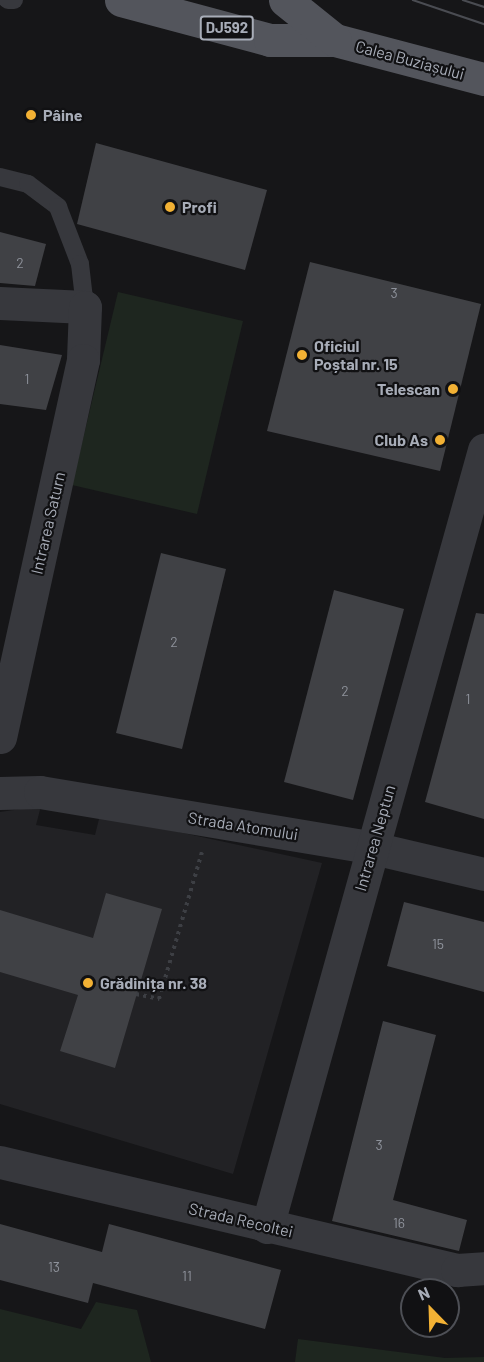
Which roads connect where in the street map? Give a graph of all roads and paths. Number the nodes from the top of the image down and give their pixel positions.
1 (8, 0) edge
2 (14, 0) edge
3 (121, 0) edge
4 (285, 0) edge
5 (335, 40) junction
6 (484, 79) edge
7 (0, 177) edge
8 (0, 303) edge
9 (85, 307) junction
10 (484, 450) edge
11 (0, 737) edge
12 (0, 793) edge
13 (373, 848) junction
14 (203, 849) dead end
15 (484, 874) edge
16 (136, 994) dead end
17 (0, 1162) edge
18 (267, 1227) junction
19 (484, 1268) edge

1 - 2 lane
3 - 5 main road, Calea Buziașului / DJ592
4 - 5 main road, Calea Buziașului / DJ592
5 - 6 main road, Calea Buziașului / DJ592
7 - 9 lane
8 - 9 street
9 - 11 street, Intrarea Saturn
10 - 13 street, Intrarea Neptun
12 - 13 street, Strada Atomului
13 - 15 street, Strada Atomului
13 - 18 street, Intrarea Neptun
14 - 16 path
17 - 18 street, Strada Recoltei
18 - 19 street, Strada Recoltei

